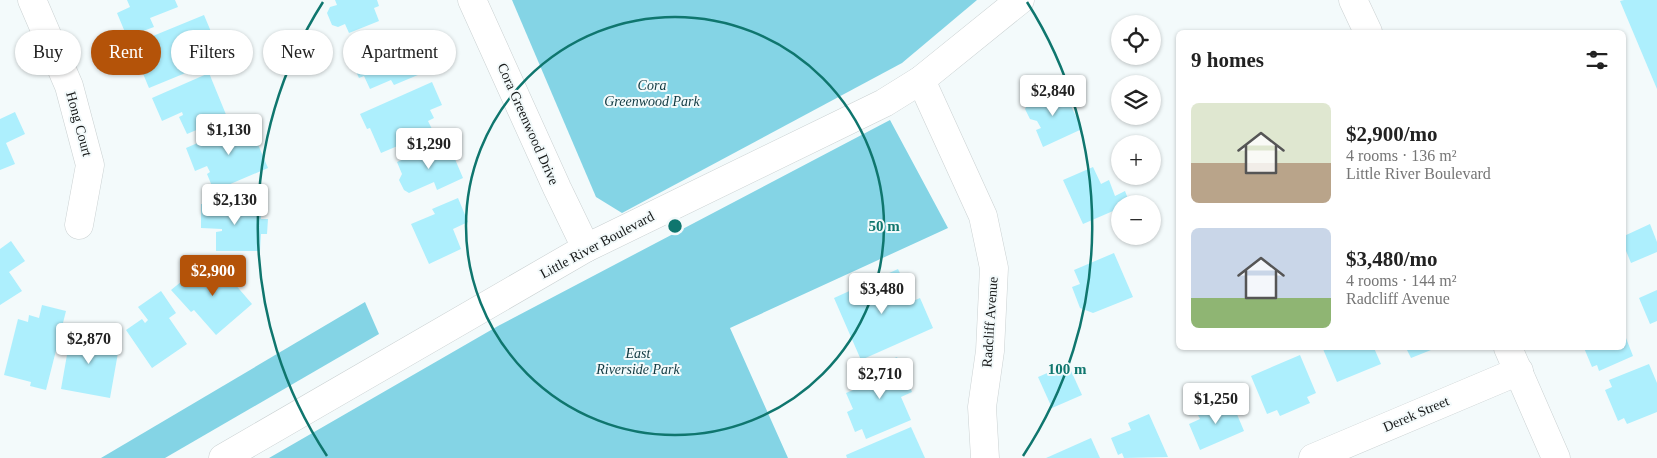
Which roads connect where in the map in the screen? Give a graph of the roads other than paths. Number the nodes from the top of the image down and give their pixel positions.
1 (32, 0) edge
2 (472, 0) edge
3 (1020, 0) edge
4 (1353, 0) edge
5 (1367, 30) edge
6 (921, 80) junction
7 (80, 225) dead end
8 (586, 248) junction
9 (1514, 359) edge
10 (223, 458) edge
11 (986, 458) edge
12 (1313, 458) edge
13 (1556, 458) edge

1 - 7 street, Hong Court
2 - 8 street, Cora Greenwood Drive
3 - 6 street, Little River Boulevard
4 - 5 street
6 - 8 street, Little River Boulevard
6 - 11 street, Radcliff Avenue
8 - 10 street, Little River Boulevard
9 - 12 street, Derek Street
9 - 13 street

